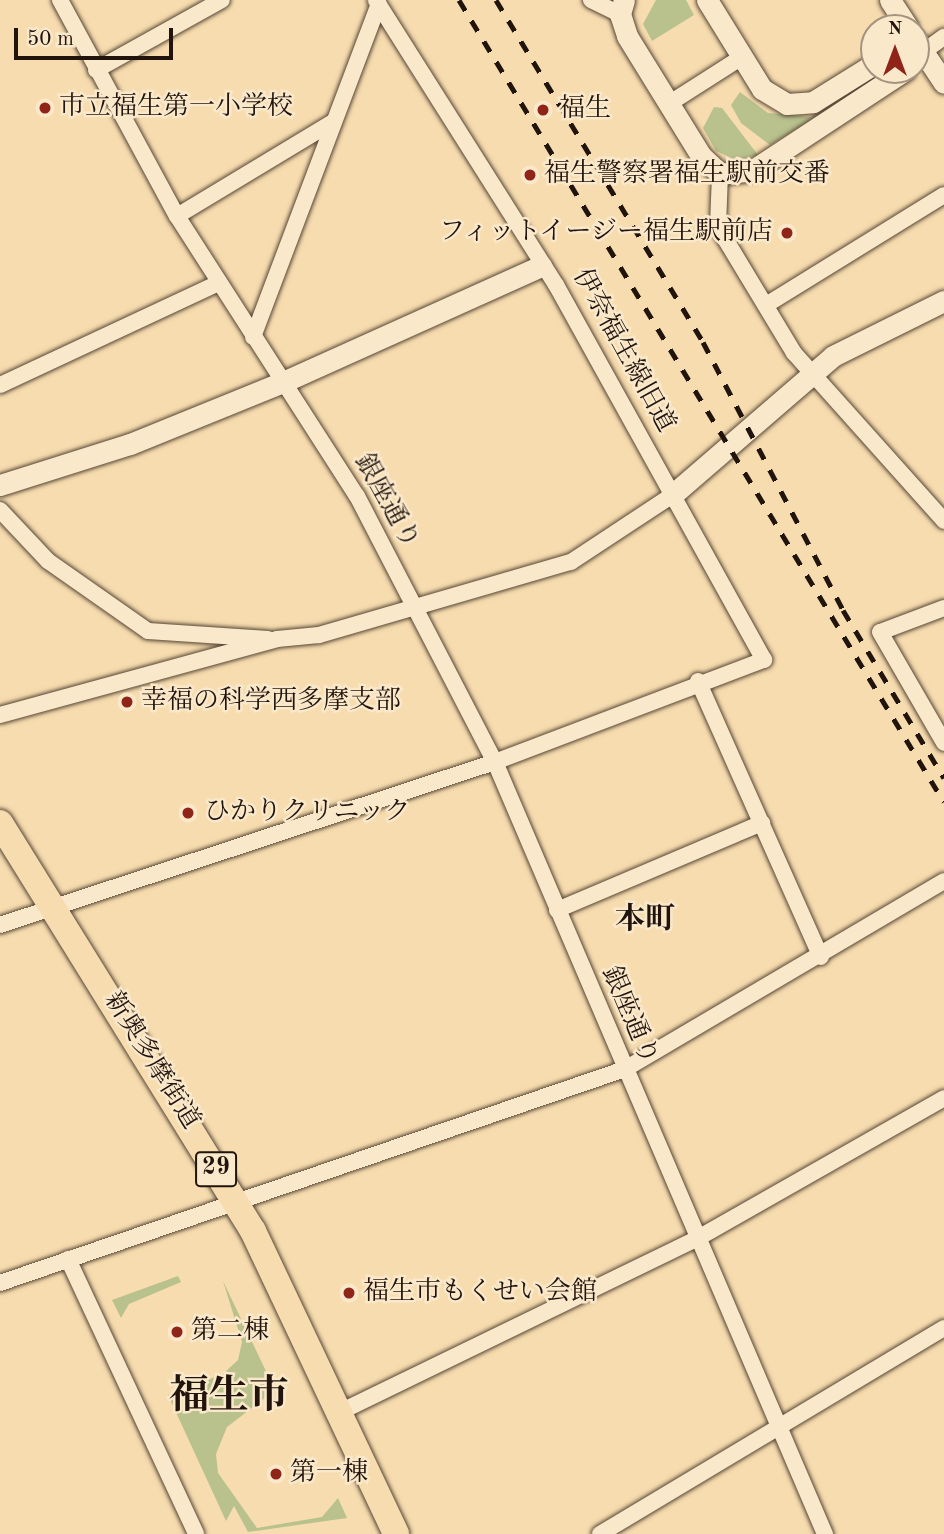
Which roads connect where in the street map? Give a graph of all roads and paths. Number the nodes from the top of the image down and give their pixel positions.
1 (60, 0) edge
2 (222, 0) edge
3 (591, 0) edge
4 (707, 0) edge
5 (377, 2) edge
6 (622, 7) edge
7 (742, 57) junction
8 (930, 66) edge
9 (96, 70) junction
10 (860, 73) edge
11 (944, 83) edge
12 (884, 84) edge
13 (670, 103) junction
14 (333, 122) junction
15 (720, 174) junction
16 (944, 195) edge
17 (177, 216) junction
18 (541, 266) junction
19 (219, 283) junction
20 (944, 301) edge
21 (766, 305) junction
22 (253, 337) junction
23 (813, 375) junction
24 (283, 382) junction
25 (0, 385) edge
26 (0, 485) edge
27 (671, 496) junction
28 (0, 510) edge
29 (944, 521) edge
30 (414, 607) junction
31 (944, 608) edge
32 (178, 636) junction
33 (277, 639) junction
34 (185, 664) junction
35 (698, 681) junction
36 (0, 715) edge
37 (944, 743) edge
38 (495, 762) junction
39 (0, 823) edge
40 (762, 823) junction
41 (944, 881) edge
42 (53, 907) junction
43 (557, 910) junction
44 (0, 925) edge
45 (821, 957) junction
46 (625, 1069) junction
47 (944, 1098) edge
48 (237, 1202) junction
49 (698, 1238) junction
50 (68, 1259) junction
51 (0, 1283) edge
52 (944, 1328) edge
53 (340, 1412) junction
54 (779, 1427) junction
55 (391, 1533) edge
56 (196, 1534) edge
57 (600, 1534) edge
58 (825, 1534) edge

1 - 9 street, 銀座通り
2 - 9 street
3 - 6 street
4 - 7 street
5 - 14 street
5 - 18 street
6 - 13 street
7 - 10 street
7 - 13 street
8 - 11 street
9 - 17 street, 銀座通り
12 - 15 street
13 - 15 street
14 - 17 street
14 - 22 street
15 - 21 street
16 - 21 street
17 - 19 street, 銀座通り
18 - 24 street, 伊奈福生線旧道
18 - 27 street, 伊奈福生線旧道
19 - 22 street, 銀座通り
19 - 25 street
20 - 23 street
21 - 23 street
22 - 24 street, 銀座通り
23 - 27 street
23 - 29 street
24 - 26 street, 伊奈福生線旧道
24 - 30 street, 銀座通り
27 - 30 street
27 - 35 street, 伊奈福生線旧道
28 - 32 street
30 - 33 street
30 - 38 street, 銀座通り
31 - 37 street
32 - 33 street
32 - 34 street
33 - 34 street
34 - 36 street
35 - 38 street
35 - 40 street
38 - 42 street
38 - 43 street, 銀座通り
39 - 42 main road, 新奥多摩街道 / 29
40 - 43 street
40 - 45 street
41 - 45 street
42 - 44 street
42 - 48 main road, 新奥多摩街道 / 29
43 - 46 street, 銀座通り
45 - 46 street
46 - 48 street
46 - 49 street, 銀座通り
47 - 49 street
48 - 50 street
48 - 53 main road, 新奥多摩街道 / 29
49 - 53 street
49 - 54 street, 銀座通り
50 - 51 street
50 - 56 street
52 - 54 street
53 - 55 main road, 新奥多摩街道 / 29
54 - 57 street
54 - 58 street, 銀座通り

